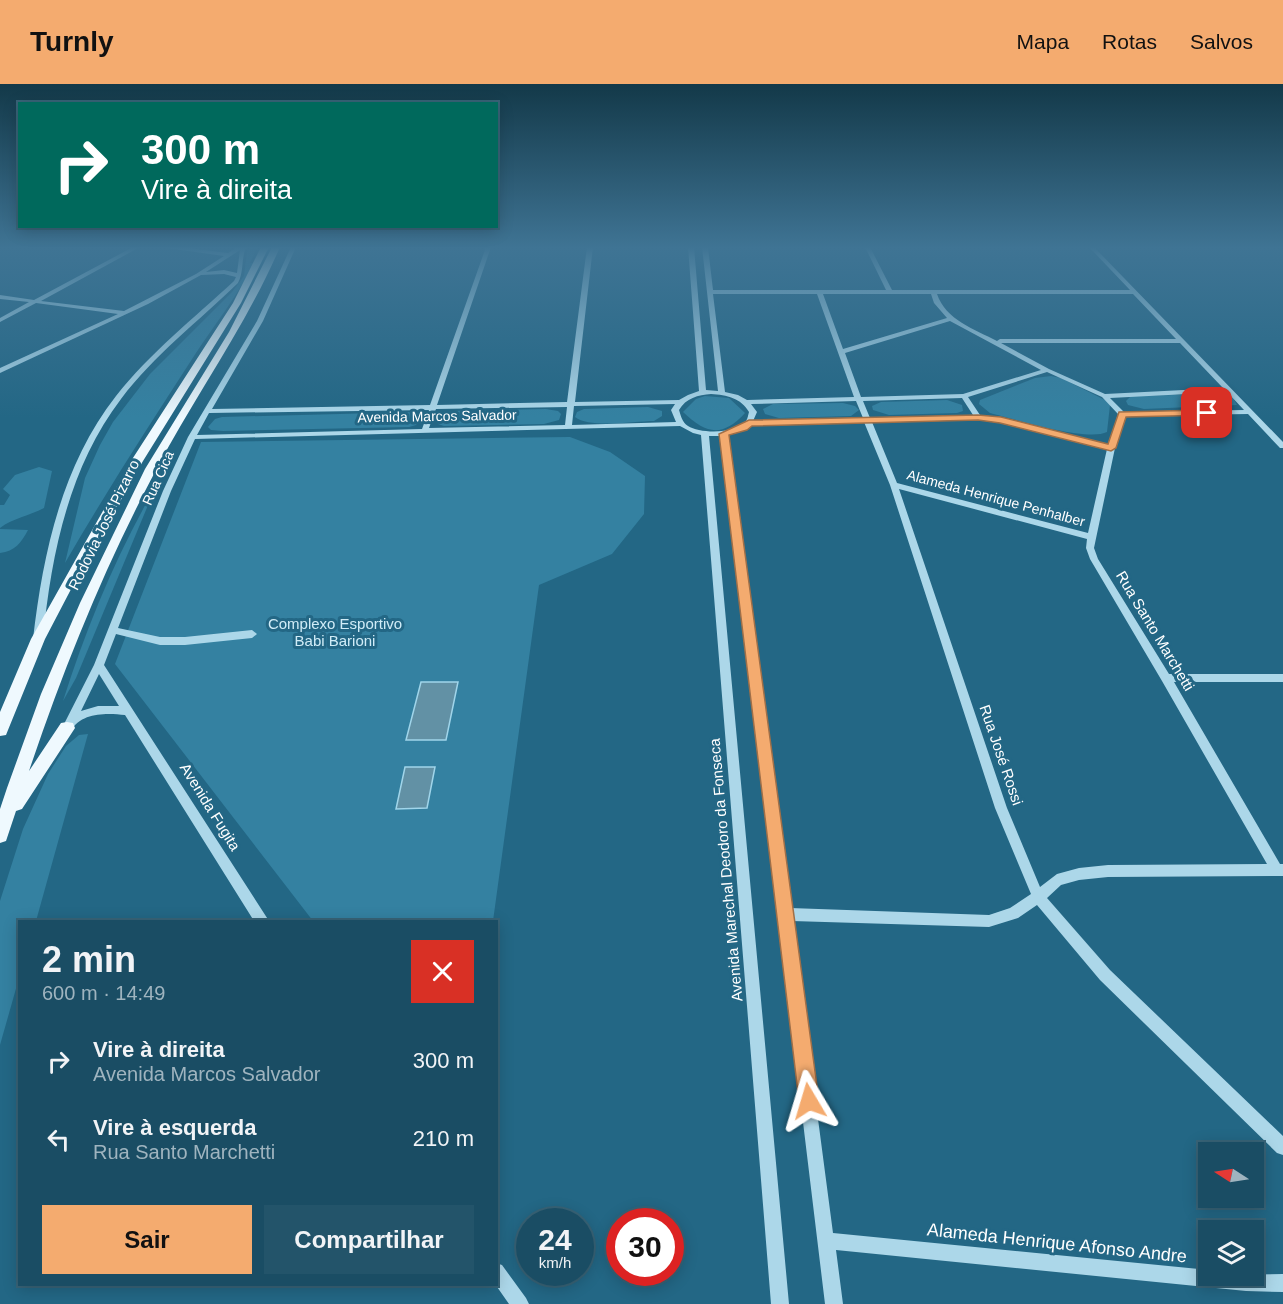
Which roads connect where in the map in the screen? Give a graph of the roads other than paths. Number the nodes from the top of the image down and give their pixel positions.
1 (30, 304) edge
2 (49, 304) edge
3 (143, 304) edge
4 (211, 304) edge
5 (236, 304) edge
6 (249, 304) edge
7 (268, 304) edge
8 (470, 304) edge
9 (583, 304) edge
10 (696, 304) edge
11 (711, 304) edge
12 (823, 304) edge
13 (938, 304) edge
14 (1147, 304) edge
15 (124, 314) junction
16 (951, 319) junction
17 (0, 320) edge
18 (997, 341) junction
19 (1183, 341) junction
20 (841, 352) junction
21 (1047, 370) junction
22 (0, 371) edge
23 (1228, 390) junction
24 (703, 393) junction
25 (722, 393) junction
26 (964, 396) junction
27 (1104, 396) junction
28 (859, 400) junction
29 (680, 402) junction
30 (745, 402) junction
31 (570, 404) junction
32 (434, 408) junction
33 (207, 411) junction
34 (1249, 412) junction
35 (1122, 414) junction
36 (978, 417) junction
37 (868, 421) junction
38 (749, 423) junction
39 (682, 424) junction
40 (568, 427) junction
41 (425, 430) junction
42 (705, 433) junction
43 (724, 434) junction
44 (192, 437) junction
45 (1283, 446) edge
46 (1111, 448) junction
47 (894, 485) junction
48 (1091, 537) junction
49 (113, 630) junction
50 (252, 634) dead end
51 (38, 639) junction
52 (99, 665) junction
53 (1167, 678) junction
54 (1283, 678) edge
55 (128, 711) junction
56 (67, 728) junction
57 (0, 730) edge
58 (2, 828) edge
59 (1280, 870) edge
60 (1038, 897) junction
61 (785, 914) junction
62 (261, 920) edge
63 (1283, 1147) edge
64 (826, 1241) junction
65 (498, 1273) edge
66 (1283, 1283) edge
67 (520, 1304) edge
68 (780, 1304) edge
69 (834, 1304) edge

1 - 17 street
2 - 15 street
3 - 15 street
4 - 51 street
5 - 51 main road, Rodovia José Pizarro
6 - 58 main road, Rodovia José Pizarro
7 - 33 street, Rua Cica
8 - 32 street
9 - 31 street
10 - 24 street
11 - 25 street
12 - 20 street, Rua José Rossi
13 - 16 street
14 - 19 street
15 - 22 street
16 - 18 street
16 - 20 street
18 - 19 street
18 - 21 street
19 - 23 street
20 - 28 street, Rua José Rossi
21 - 26 street
21 - 27 street
23 - 27 street
23 - 34 street
24 - 25 street
24 - 29 street
25 - 30 street
26 - 28 street
26 - 36 street
27 - 35 street
28 - 30 street
28 - 37 street, Rua José Rossi
29 - 31 street, Avenida Marcos Salvador
29 - 39 street
30 - 38 street
31 - 32 street, Avenida Marcos Salvador
31 - 40 street
32 - 33 street, Avenida Marcos Salvador
32 - 41 street
33 - 44 street, Rua Cica
34 - 35 street
34 - 45 street
35 - 46 street, Rua Santo Marchetti
36 - 37 street
36 - 46 street
37 - 38 street
37 - 47 street, Rua José Rossi
38 - 43 street
39 - 40 street, Avenida Marcos Salvador
39 - 42 street
40 - 41 street, Avenida Marcos Salvador
41 - 44 street, Avenida Marcos Salvador
42 - 43 street
42 - 68 street, Avenida Marechal Deodoro da Fonseca
43 - 61 street
44 - 49 street, Rua Cica
46 - 48 street, Rua Santo Marchetti
47 - 48 street, Alameda Henrique Penhalber
47 - 60 street, Rua José Rossi
48 - 53 street, Rua Santo Marchetti
49 - 50 street
49 - 52 street, Rua Cica
51 - 57 main road, Rodovia José Pizarro
52 - 55 street, Avenida Fugita
52 - 56 street, Rua Cica
53 - 54 street
53 - 59 street, Rua Santo Marchetti
55 - 56 street
55 - 62 street, Avenida Fugita
56 - 58 main road
59 - 60 street
60 - 61 street
60 - 63 street, Rua José Rossi
61 - 64 street
64 - 66 street, Alameda Henrique Afonso Andre
64 - 69 street
65 - 67 street

